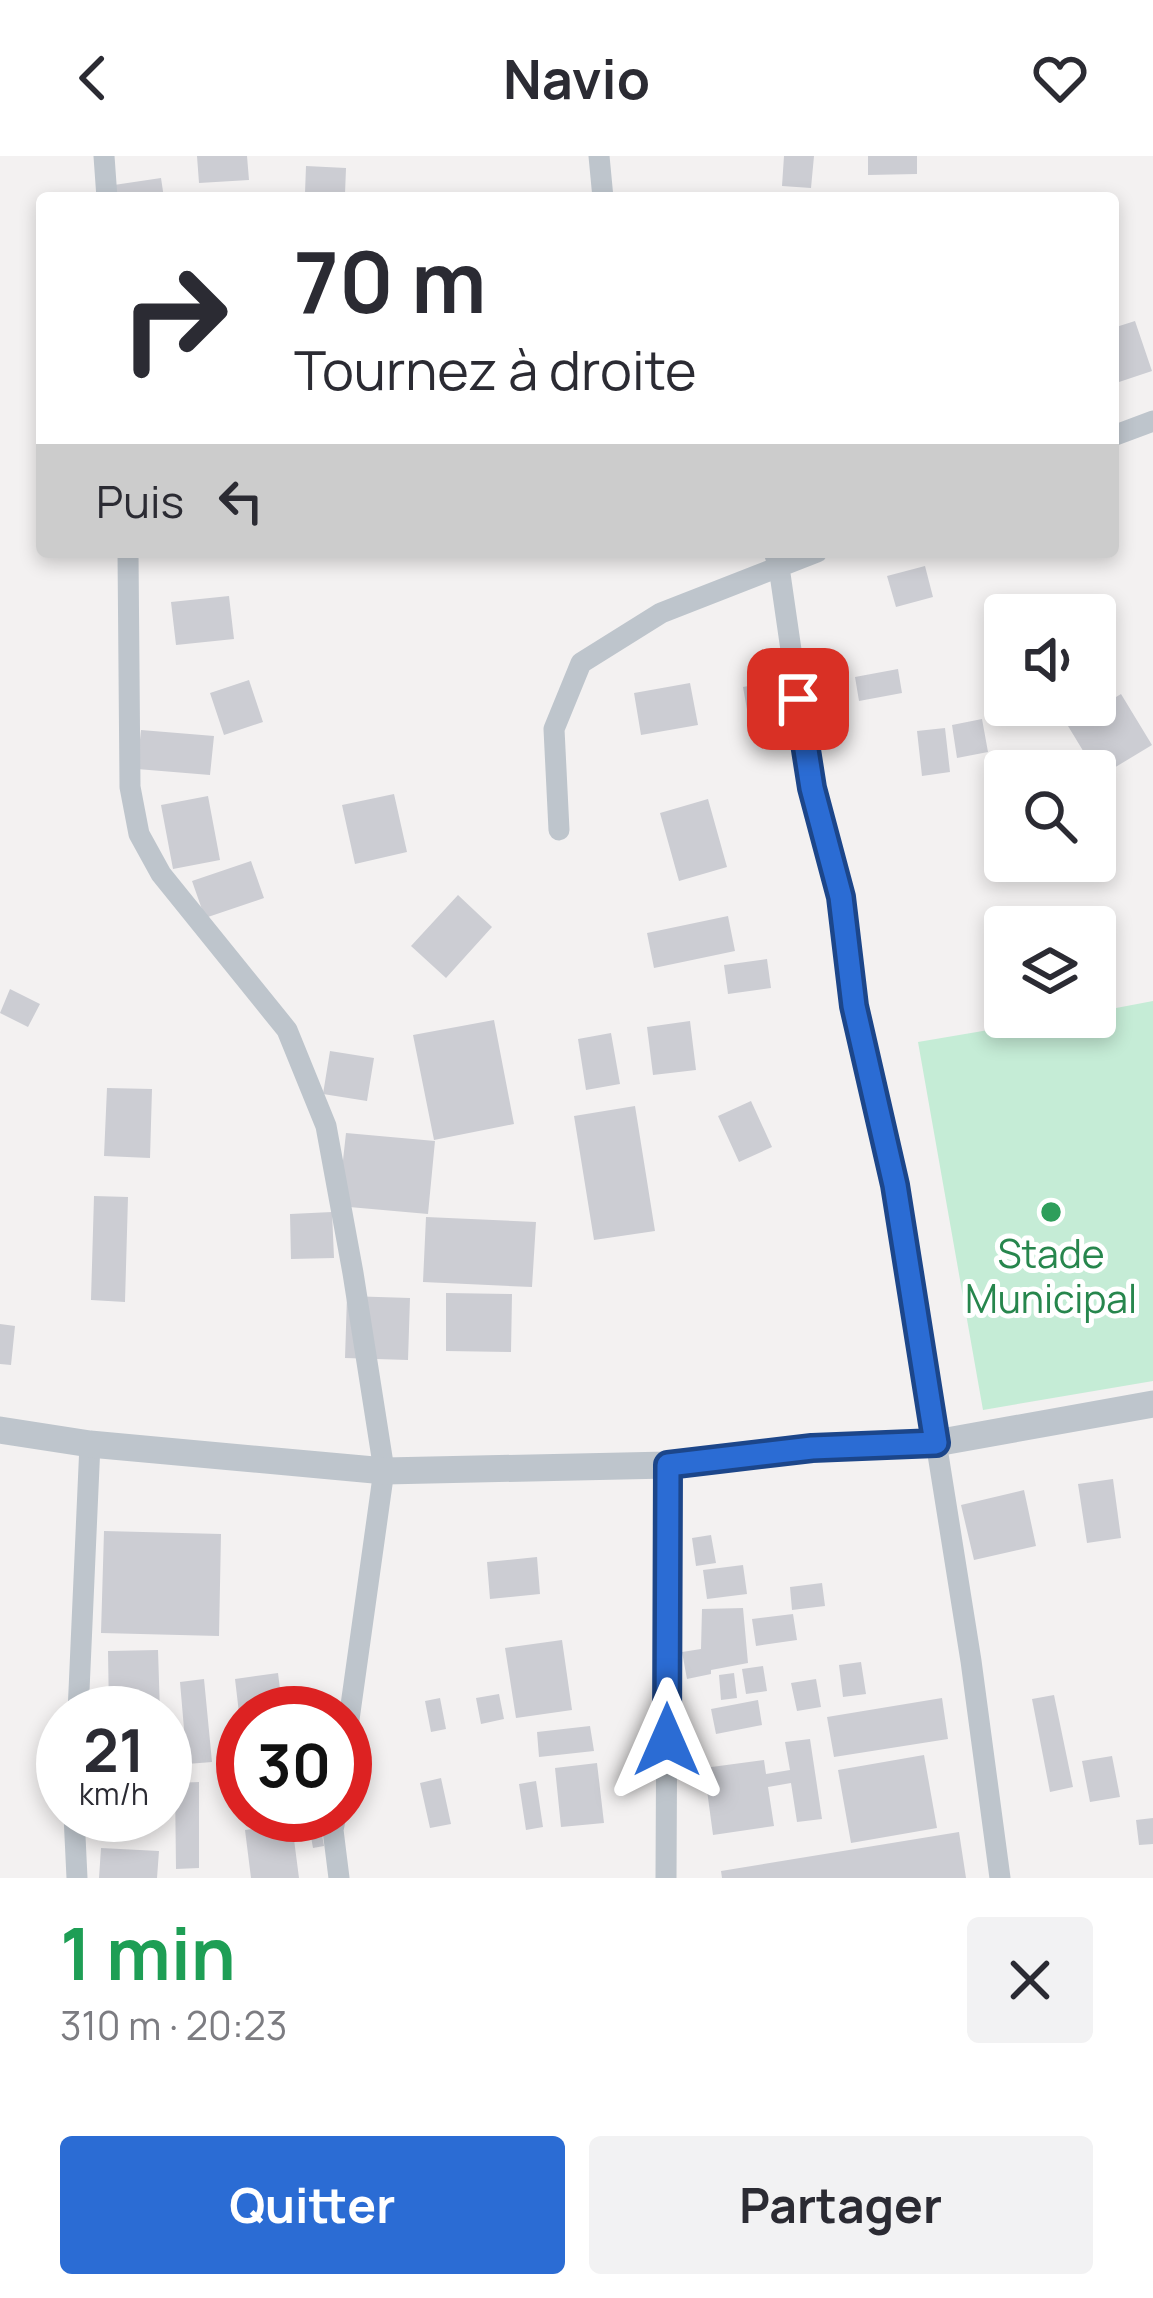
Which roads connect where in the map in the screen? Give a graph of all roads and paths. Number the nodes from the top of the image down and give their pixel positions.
1 (104, 156) edge
2 (599, 156) edge
3 (107, 192) edge
4 (602, 192) edge
5 (1153, 422) edge
6 (1119, 434) edge
7 (128, 558) edge
8 (777, 560) edge
9 (559, 830) dead end
10 (1153, 1404) edge
11 (0, 1430) edge
12 (936, 1443) junction
13 (90, 1444) junction
14 (668, 1465) junction
15 (384, 1471) junction
16 (79, 1686) edge
17 (354, 1686) edge
18 (75, 1842) edge
19 (335, 1842) edge
20 (77, 1878) edge
21 (339, 1878) edge
22 (666, 1878) edge
23 (1000, 1878) edge

1 - 3 street
2 - 4 street
5 - 6 street
7 - 15 street
8 - 9 street
8 - 12 street
10 - 12 street
11 - 13 street
12 - 14 street
12 - 23 street
13 - 15 street
13 - 16 street
14 - 15 street
14 - 22 street
15 - 17 street
18 - 20 street
19 - 21 street

